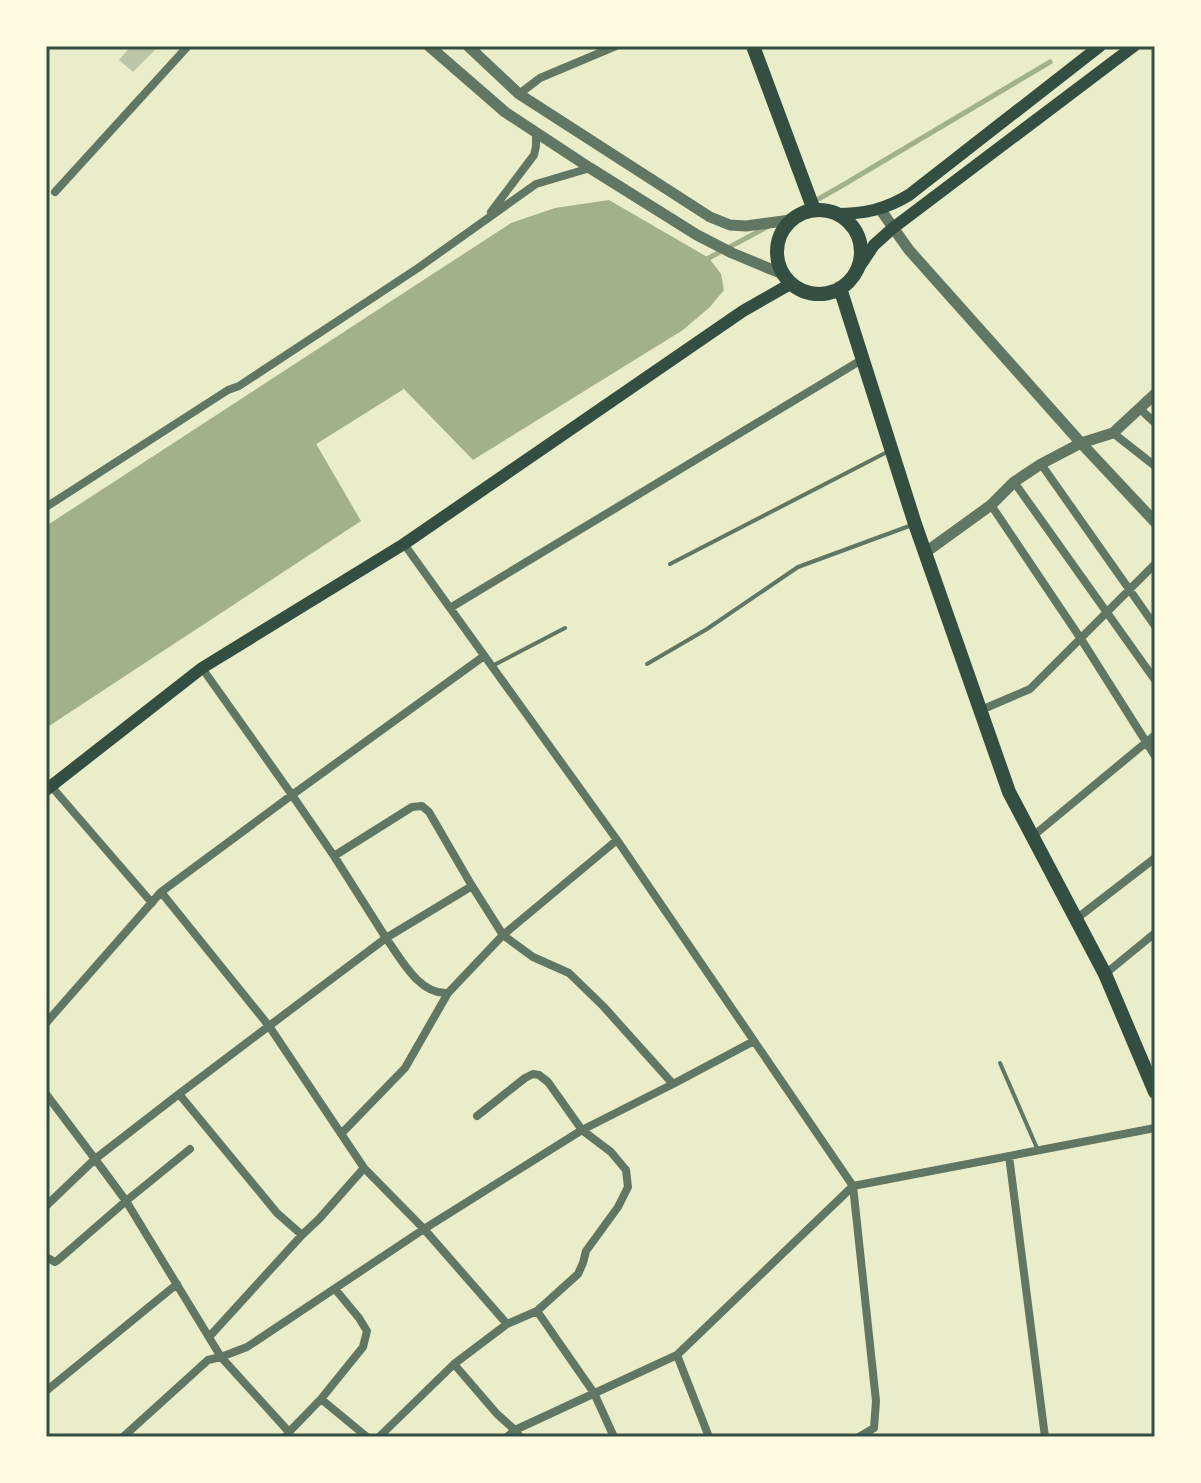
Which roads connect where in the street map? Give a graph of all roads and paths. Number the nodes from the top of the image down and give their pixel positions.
1 (188, 46) edge
2 (429, 46) edge
3 (468, 46) edge
4 (616, 46) edge
5 (753, 46) edge
6 (1100, 46) edge
7 (1134, 46) edge
8 (519, 94) junction
9 (536, 132) junction
10 (590, 168) junction
11 (55, 192) dead end
12 (880, 209) junction
13 (814, 210) junction
14 (837, 214) junction
15 (791, 220) junction
16 (483, 222) junction
17 (893, 228) junction
18 (858, 269) junction
19 (788, 279) junction
20 (840, 288) junction
21 (863, 359) junction
22 (1155, 394) edge
23 (1139, 408) junction
24 (1155, 423) edge
25 (1113, 433) junction
26 (1081, 443) junction
27 (891, 450) junction
28 (1041, 464) junction
29 (1155, 466) edge
30 (1014, 482) junction
31 (991, 505) junction
32 (46, 507) edge
33 (1155, 522) edge
34 (915, 524) junction
35 (404, 544) junction
36 (926, 552) junction
37 (670, 564) dead end
38 (1155, 564) edge
39 (1130, 589) junction
40 (450, 608) junction
41 (1107, 614) junction
42 (1155, 626) edge
43 (565, 628) dead end
44 (1081, 639) junction
45 (484, 656) junction
46 (647, 664) dead end
47 (492, 666) junction
48 (202, 668) junction
49 (1155, 680) edge
50 (981, 710) junction
51 (1155, 735) edge
52 (1147, 742) junction
53 (1155, 756) edge
54 (49, 788) edge
55 (292, 795) junction
56 (1033, 836) junction
57 (617, 840) junction
58 (334, 856) junction
59 (1155, 858) edge
60 (472, 886) junction
61 (161, 892) junction
62 (152, 903) junction
63 (1076, 919) junction
64 (1155, 933) edge
65 (503, 935) junction
66 (386, 938) junction
67 (1105, 974) junction
68 (448, 993) junction
69 (46, 1023) edge
70 (269, 1026) junction
71 (754, 1041) junction
72 (1000, 1063) dead end
73 (1152, 1072) edge
74 (673, 1084) junction
75 (1155, 1092) edge
76 (46, 1094) edge
77 (179, 1094) junction
78 (477, 1116) dead end
79 (1155, 1128) edge
80 (582, 1130) junction
81 (341, 1134) junction
82 (190, 1149) dead end
83 (1038, 1151) junction
84 (1009, 1156) junction
85 (95, 1159) junction
86 (364, 1168) junction
87 (853, 1186) junction
88 (126, 1201) junction
89 (46, 1206) edge
90 (424, 1229) junction
91 (302, 1235) junction
92 (46, 1257) edge
93 (177, 1284) junction
94 (335, 1289) junction
95 (537, 1311) junction
96 (507, 1324) junction
97 (209, 1337) junction
98 (677, 1355) junction
99 (221, 1357) junction
100 (454, 1364) junction
101 (46, 1391) edge
102 (594, 1393) junction
103 (321, 1399) junction
104 (518, 1433) edge
105 (287, 1434) edge
106 (123, 1437) edge
107 (367, 1437) edge
108 (379, 1437) edge
109 (507, 1437) edge
110 (614, 1437) edge
111 (709, 1437) edge
112 (859, 1437) edge
113 (1045, 1437) edge

1 - 11 street
2 - 9 street
3 - 8 street
4 - 8 street
5 - 13 main road
6 - 12 main road
7 - 17 main road
8 - 15 street
9 - 10 street
9 - 16 street
10 - 16 street
10 - 19 street
12 - 14 main road
12 - 17 street
13 - 14 main road
13 - 15 main road
14 - 18 main road
15 - 19 main road
16 - 32 street
17 - 18 main road
17 - 26 street
18 - 20 main road
19 - 20 main road
19 - 35 main road
20 - 21 main road
21 - 27 main road
21 - 40 street
22 - 23 street
23 - 24 street
23 - 25 street
25 - 26 street
25 - 29 street
26 - 28 street
26 - 33 street
27 - 34 main road
27 - 37 lane
28 - 30 street
28 - 39 street
30 - 31 street
30 - 41 street
31 - 36 street
31 - 44 street
34 - 36 main road
34 - 46 lane
35 - 40 street
35 - 48 main road
36 - 50 main road
38 - 39 street
39 - 41 street
39 - 42 street
40 - 45 street
41 - 44 street
41 - 49 street
43 - 47 lane
44 - 50 street
44 - 52 street
45 - 47 street
45 - 55 street
47 - 57 street
48 - 54 main road
48 - 55 street
50 - 56 main road
51 - 52 street
52 - 53 street
52 - 56 street
54 - 62 street
55 - 58 street
55 - 61 street
56 - 63 main road
57 - 65 street
57 - 71 street
58 - 60 street
58 - 66 street
59 - 63 street
60 - 65 street
60 - 66 street
61 - 62 street
61 - 70 street
62 - 69 street
63 - 67 main road
64 - 67 street
65 - 68 street
65 - 74 street
66 - 68 street
66 - 70 street
67 - 73 main road
68 - 81 street
70 - 77 street
70 - 81 street
71 - 74 street
71 - 87 street
72 - 83 lane
73 - 75 main road
74 - 80 street
76 - 85 street
77 - 85 street
77 - 91 street
78 - 80 street
79 - 83 street
80 - 90 street
80 - 95 street
81 - 86 street
82 - 88 street
83 - 84 street
84 - 87 street
84 - 113 street
85 - 88 street
85 - 89 street
86 - 90 street
86 - 91 street
87 - 98 street
87 - 112 street
88 - 92 street
88 - 93 street
90 - 94 street
90 - 96 street
91 - 97 street
93 - 97 street
93 - 101 street
94 - 99 street
94 - 103 street
95 - 96 street
95 - 102 street
96 - 100 street
97 - 99 street
98 - 102 street
98 - 111 street
99 - 105 street
99 - 106 street
100 - 104 street
100 - 108 street
102 - 104 street
102 - 110 street
103 - 105 street
103 - 107 street
104 - 109 street

